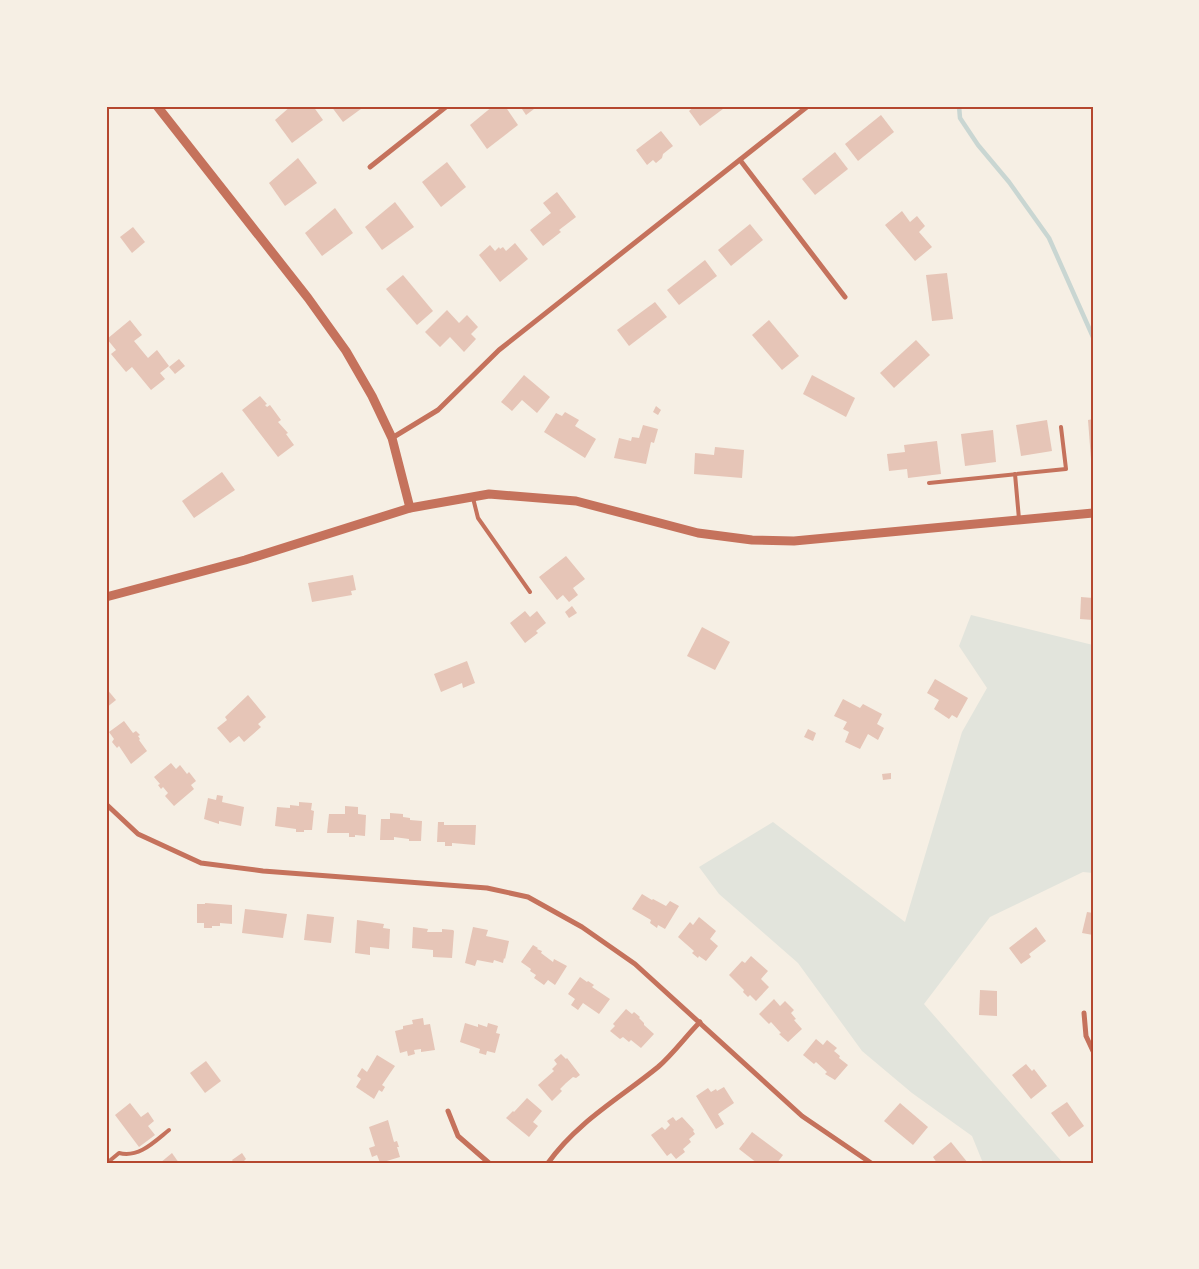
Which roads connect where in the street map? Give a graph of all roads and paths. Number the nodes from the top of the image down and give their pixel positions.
1 (157, 106) edge
2 (447, 106) edge
3 (808, 106) edge
4 (740, 160) junction
5 (370, 167) dead end
6 (845, 297) dead end
7 (1061, 427) dead end
8 (392, 438) junction
9 (1015, 474) junction
10 (929, 483) dead end
11 (472, 496) junction
12 (410, 508) junction
13 (1093, 514) edge
14 (1019, 519) junction
15 (530, 592) dead end
16 (106, 597) edge
17 (106, 804) edge
18 (1084, 1013) dead end
19 (700, 1022) junction
20 (1093, 1051) edge
21 (448, 1111) dead end
22 (169, 1130) dead end
23 (107, 1163) edge
24 (489, 1163) edge
25 (548, 1163) edge
26 (871, 1163) edge

1 - 8 street
2 - 5 street
3 - 4 street
4 - 6 street
4 - 8 street
7 - 9 lane
8 - 12 street
9 - 10 lane
9 - 14 lane
11 - 12 street
11 - 14 street
11 - 15 lane
12 - 16 street
13 - 14 street
17 - 19 street
18 - 20 street
19 - 25 street
19 - 26 street
21 - 24 street
22 - 23 lane

